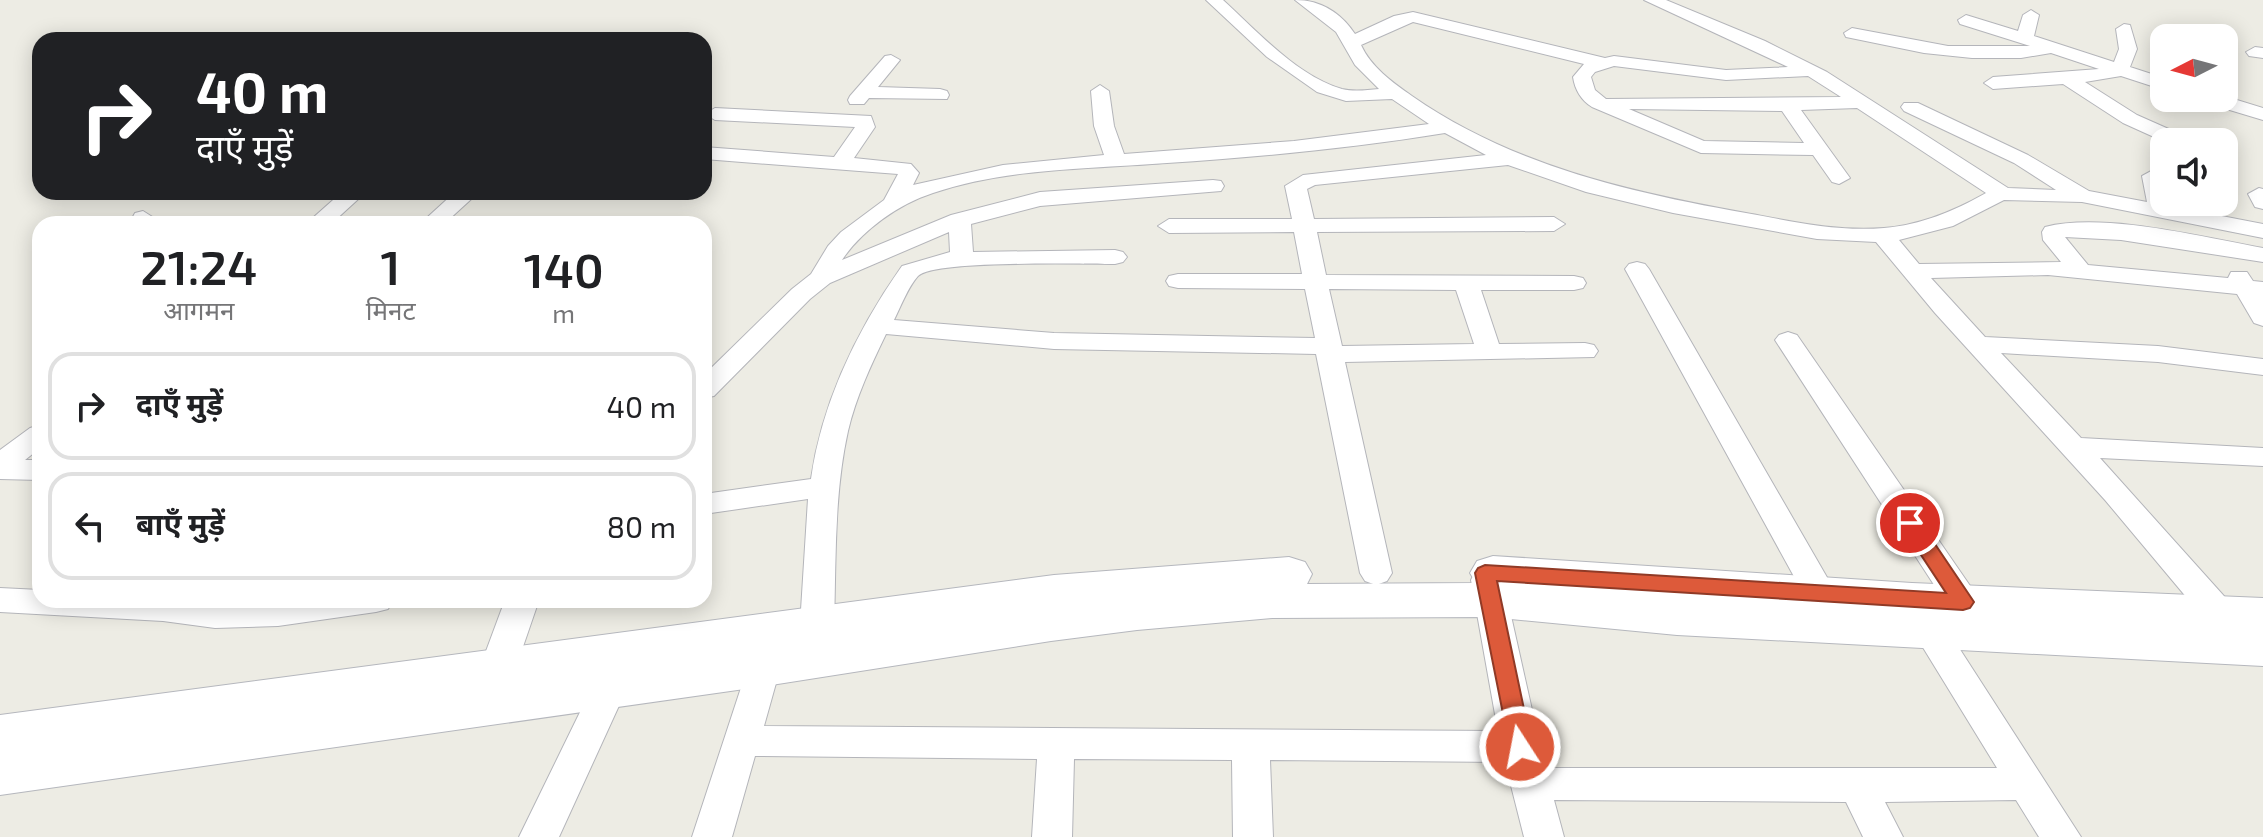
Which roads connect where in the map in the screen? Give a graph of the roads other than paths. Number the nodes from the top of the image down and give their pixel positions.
1 (1214, 0) edge
2 (1303, 0) edge
3 (1652, 0) edge
4 (1857, 11) dead end
5 (2031, 15) dead end
6 (1966, 20) dead end
7 (2124, 29) dead end
8 (2025, 39) junction
9 (1351, 43) junction
10 (2053, 48) junction
11 (891, 60) dead end
12 (1600, 62) junction
13 (1810, 71) junction
14 (2120, 71) junction
15 (2067, 78) junction
16 (2150, 80) edge
17 (1993, 83) dead end
18 (1100, 91) dead end
19 (864, 92) junction
20 (1395, 93) junction
21 (940, 95) dead end
22 (1861, 102) junction
23 (1599, 103) junction
24 (1788, 105) junction
25 (2238, 106) edge
26 (1911, 107) dead end
27 (715, 114) dead end
28 (2263, 114) edge
29 (844, 117) junction
30 (1448, 127) junction
31 (2150, 128) edge
32 (1821, 149) junction
33 (712, 154) edge
34 (1513, 158) junction
35 (1115, 161) junction
36 (841, 162) junction
37 (1839, 178) dead end
38 (1213, 186) dead end
39 (2001, 193) junction
40 (2082, 196) junction
41 (346, 200) edge
42 (459, 200) edge
43 (894, 201) junction
44 (2150, 209) edge
45 (326, 216) edge
46 (440, 216) edge
47 (2223, 216) edge
48 (959, 220) junction
49 (1554, 224) dead end
50 (1169, 226) dead end
51 (1304, 226) junction
52 (2263, 231) edge
53 (1882, 235) junction
54 (2221, 248) junction
55 (2263, 255) edge
56 (1115, 257) dead end
57 (957, 259) junction
58 (1637, 269) dead end
59 (1914, 271) junction
60 (2081, 271) junction
61 (822, 278) junction
62 (1178, 281) dead end
63 (1316, 282) junction
64 (1466, 282) junction
65 (1574, 283) dead end
66 (2254, 287) edge
67 (2263, 318) edge
68 (880, 326) junction
69 (1788, 340) dead end
70 (1978, 344) junction
71 (1328, 350) junction
72 (1585, 351) dead end
73 (1489, 352) junction
74 (2261, 369) edge
75 (712, 382) edge
76 (32, 441) edge
77 (2073, 447) junction
78 (2263, 457) edge
79 (0, 467) edge
80 (32, 469) edge
81 (825, 487) junction
82 (712, 503) edge
83 (1376, 573) junction
84 (1488, 586) junction
85 (1820, 594) junction
86 (0, 600) edge
87 (32, 602) edge
88 (145, 608) edge
89 (320, 608) edge
90 (519, 608) edge
91 (1934, 611) junction
92 (2242, 615) edge
93 (785, 641) junction
94 (2263, 647) edge
95 (497, 670) junction
96 (617, 670) junction
97 (0, 737) edge
98 (743, 741) junction
99 (1251, 743) junction
100 (1056, 744) junction
101 (1520, 747) junction
102 (0, 772) edge
103 (2026, 783) junction
104 (1529, 784) junction
105 (1856, 784) junction
106 (539, 837) edge
107 (712, 837) edge
108 (1052, 837) edge
109 (1253, 837) edge
110 (1544, 837) edge
111 (1883, 837) edge
112 (2061, 837) edge

1 - 20 street
2 - 9 street
3 - 13 street
4 - 10 street
5 - 8 street
6 - 8 street
7 - 14 street
8 - 10 street
9 - 12 street
9 - 20 street
10 - 14 street
11 - 19 street
12 - 13 street
12 - 23 street
13 - 22 street
14 - 15 street
14 - 16 street
15 - 17 street
15 - 31 street
18 - 35 street
19 - 21 street
19 - 29 street
20 - 30 street
22 - 24 street
22 - 39 street
23 - 24 street
23 - 32 street
24 - 32 street
25 - 28 street
26 - 40 street
27 - 29 street
29 - 36 street
30 - 34 street
30 - 35 street
32 - 37 street
33 - 36 street
34 - 51 street
34 - 53 street
35 - 43 street
36 - 43 street
38 - 48 street
39 - 40 street
39 - 53 street
40 - 44 street
41 - 45 street
42 - 46 street
43 - 61 street
47 - 52 street
48 - 57 street
48 - 61 street
49 - 51 street
50 - 51 street
51 - 63 street
53 - 59 street
54 - 55 street
54 - 60 street
54 - 66 street
56 - 57 street
57 - 68 street
58 - 85 street
59 - 60 street
59 - 70 street
60 - 66 street
61 - 75 street
62 - 63 street
63 - 64 street
63 - 71 street
64 - 65 street
64 - 73 street
66 - 67 street
68 - 71 street
68 - 81 street
69 - 91 street
70 - 74 street
70 - 77 street
71 - 73 street
71 - 83 street
72 - 73 street
76 - 79 street
77 - 78 street
77 - 92 street
79 - 80 street
81 - 82 street
81 - 93 street
83 - 84 street
83 - 93 street
84 - 85 street
84 - 91 street
84 - 93 street
84 - 101 street
85 - 91 street
86 - 87 street
88 - 89 street
90 - 95 street
91 - 92 street
91 - 94 street
91 - 103 street
93 - 96 street
93 - 98 street
95 - 96 street
95 - 97 street
96 - 102 street
96 - 106 street
98 - 100 street
98 - 107 street
99 - 100 street
99 - 101 street
99 - 109 street
100 - 108 street
101 - 104 street
103 - 105 street
103 - 112 street
104 - 105 street
104 - 110 street
105 - 111 street

